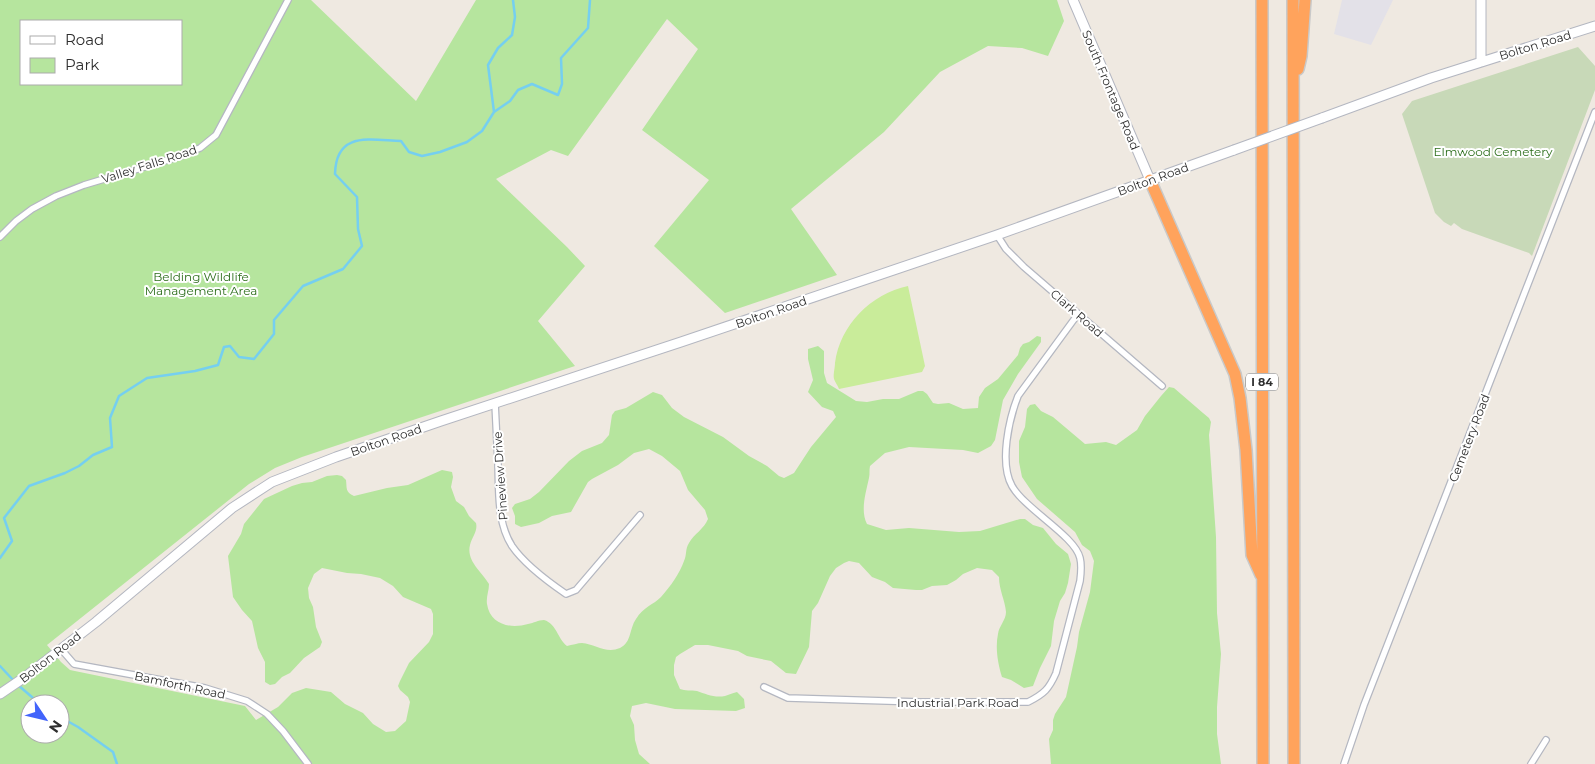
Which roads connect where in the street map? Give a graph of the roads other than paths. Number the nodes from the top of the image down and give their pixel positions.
1 (288, 0) edge
2 (1072, 0) edge
3 (1262, 0) edge
4 (1293, 0) edge
5 (1305, 0) edge
6 (1481, 0) edge
7 (1595, 26) edge
8 (1481, 62) junction
9 (1293, 82) junction
10 (1595, 112) edge
11 (1150, 180) junction
12 (997, 235) junction
13 (0, 237) edge
14 (1078, 314) junction
15 (1162, 386) dead end
16 (495, 403) junction
17 (640, 515) dead end
18 (1263, 580) junction
19 (61, 649) junction
20 (764, 687) dead end
21 (3, 692) edge
22 (1546, 740) dead end
23 (308, 764) edge
24 (1263, 764) edge
25 (1294, 764) edge
26 (1344, 764) edge
27 (1531, 764) edge

1 - 13 street, Valley Falls Road
2 - 11 street, South Frontage Road
3 - 18 highway, I 84
4 - 9 highway, I 84
5 - 9 highway
6 - 8 street
7 - 8 street, Bolton Road
8 - 11 street, Bolton Road, bridge
9 - 25 highway, I 84
10 - 26 street, Cemetery Road
11 - 12 street, Bolton Road
11 - 18 highway
12 - 14 street, Clark Road
12 - 16 street, Bolton Road
14 - 15 street, Clark Road
14 - 20 street, Industrial Park Road
16 - 17 street, Pineview Drive
16 - 19 street, Bolton Road
18 - 24 highway, I 84
19 - 21 street, Bolton Road
19 - 23 street, Bamforth Road
22 - 27 street

